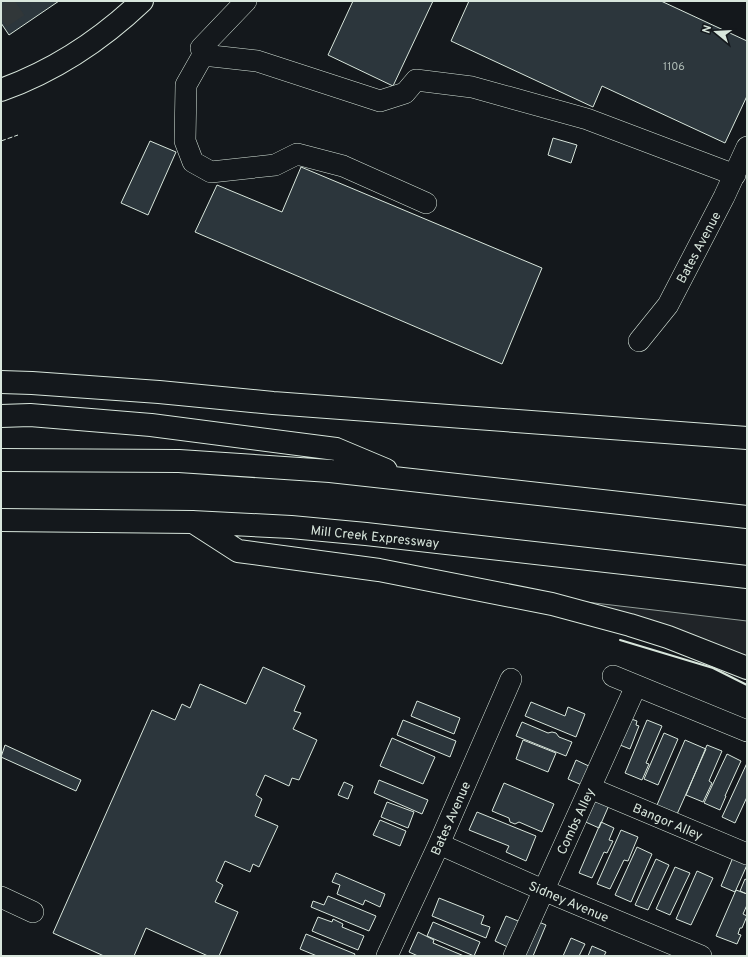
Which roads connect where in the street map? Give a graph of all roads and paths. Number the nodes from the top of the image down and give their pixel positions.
1 (142, 1) edge
2 (246, 1) edge
3 (204, 55) junction
4 (1, 90) edge
5 (747, 147) edge
6 (735, 175) junction
7 (426, 202) dead end
8 (639, 341) dead end
9 (1, 382) edge
10 (1, 416) edge
11 (747, 438) edge
12 (1, 460) edge
13 (405, 479) junction
14 (747, 517) edge
15 (1, 520) edge
16 (192, 522) junction
17 (747, 577) edge
18 (747, 668) edge
19 (613, 676) dead end
20 (511, 679) dead end
21 (636, 686) junction
22 (747, 731) edge
23 (590, 788) junction
24 (439, 844) junction
25 (747, 854) edge
26 (543, 890) junction
27 (1, 897) edge
28 (33, 912) dead end
29 (387, 956) edge
30 (514, 956) edge
31 (701, 956) edge

1 - 4 main road
2 - 3 street
3 - 6 street
3 - 7 street
5 - 6 street, Bates Avenue
6 - 8 street, Bates Avenue
9 - 11 main road
10 - 13 main road
12 - 13 main road
13 - 14 main road
15 - 16 main road, Mill Creek Expressway
16 - 17 main road, Mill Creek Expressway
16 - 18 main road
19 - 21 street
20 - 24 street, Bates Avenue
21 - 22 street
21 - 23 street, Combs Alley
23 - 25 street, Bangor Alley
23 - 26 street, Combs Alley
24 - 26 street, Sidney Avenue
24 - 29 street, Bates Avenue
26 - 30 street, Combs Alley
26 - 31 street, Sidney Avenue
27 - 28 street

